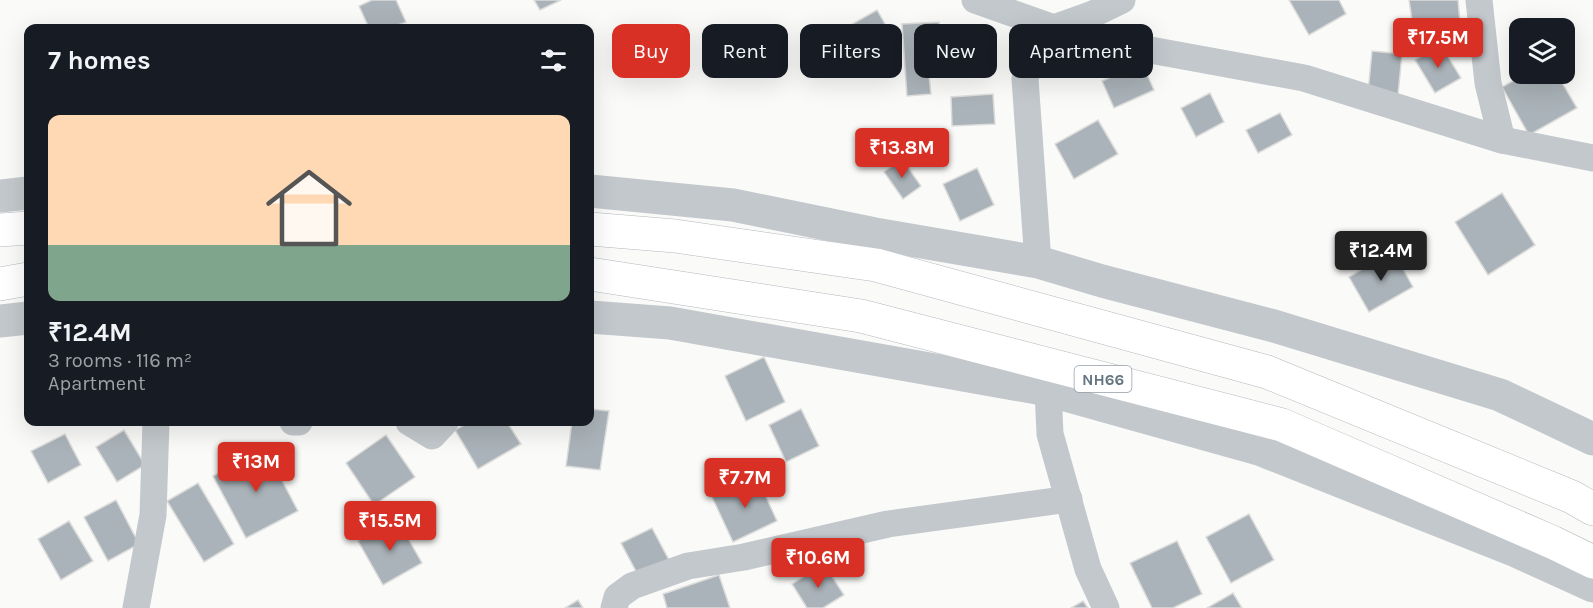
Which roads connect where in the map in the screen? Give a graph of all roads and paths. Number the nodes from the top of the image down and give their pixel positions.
1 (975, 0) edge
2 (1122, 0) edge
3 (1479, 0) edge
4 (1043, 24) edge
5 (1065, 24) edge
6 (1153, 51) edge
7 (1025, 78) edge
8 (1502, 140) junction
9 (1593, 158) edge
10 (594, 191) edge
11 (24, 193) edge
12 (0, 196) edge
13 (24, 228) edge
14 (0, 230) edge
15 (594, 230) edge
16 (1038, 262) junction
17 (594, 275) edge
18 (24, 280) edge
19 (0, 284) edge
20 (594, 316) edge
21 (24, 318) edge
22 (0, 321) edge
23 (1047, 390) junction
24 (156, 426) edge
25 (416, 426) edge
26 (441, 426) edge
27 (1593, 439) edge
28 (1069, 499) junction
29 (1593, 509) edge
30 (1593, 562) edge
31 (1593, 586) edge
32 (136, 608) edge
33 (614, 608) edge
34 (1106, 608) edge

1 - 4 street
2 - 5 street
3 - 8 street
6 - 8 street
7 - 16 street
8 - 9 street
10 - 16 street
11 - 12 street
13 - 14 highway
15 - 29 highway
16 - 27 street
17 - 30 highway, NH66
18 - 19 highway
20 - 23 street
21 - 22 street
23 - 28 street
23 - 31 street
24 - 32 street
25 - 26 street
28 - 33 street
28 - 34 street

